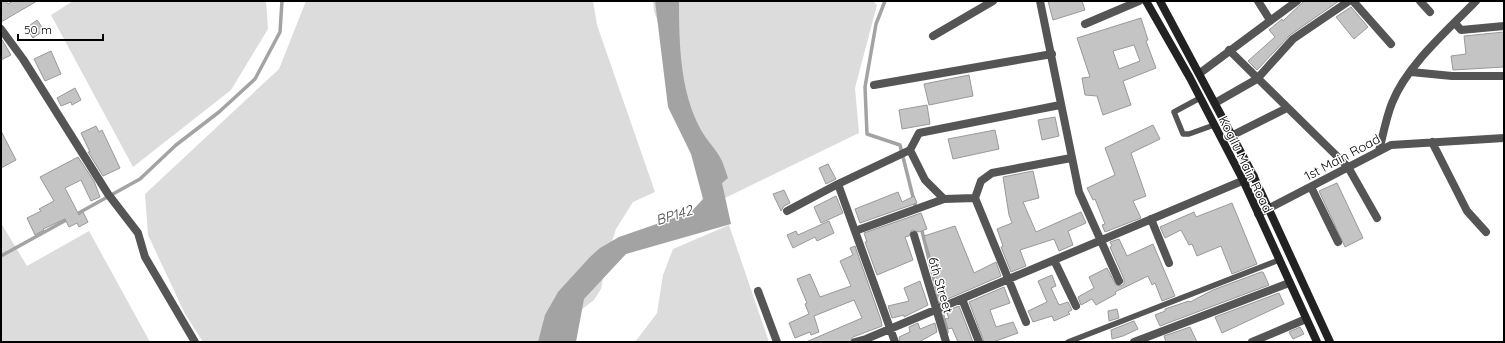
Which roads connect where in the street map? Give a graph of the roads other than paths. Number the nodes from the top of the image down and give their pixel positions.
1 (993, 1) edge
2 (1040, 1) edge
3 (1139, 1) edge
4 (1146, 1) edge
5 (1160, 1) edge
6 (1258, 1) edge
7 (1297, 1) edge
8 (1349, 1) edge
9 (1353, 1) edge
10 (1420, 1) edge
11 (1476, 1) edge
12 (1430, 12) dead end
13 (1270, 20) junction
14 (1454, 23) junction
15 (1085, 24) dead end
16 (1504, 26) edge
17 (1, 29) edge
18 (933, 36) dead end
19 (1391, 44) dead end
20 (1229, 50) junction
21 (1052, 54) junction
22 (1411, 72) junction
23 (1200, 73) junction
24 (1504, 76) edge
25 (1257, 79) junction
26 (874, 85) dead end
27 (1200, 98) junction
28 (1215, 102) junction
29 (1060, 105) junction
30 (1287, 108) junction
31 (1214, 125) junction
32 (1233, 135) junction
33 (1504, 138) edge
34 (1432, 142) junction
35 (910, 150) junction
36 (1379, 151) junction
37 (1072, 158) junction
38 (1348, 168) junction
39 (1254, 176) junction
40 (1243, 180) junction
41 (838, 184) junction
42 (1311, 187) junction
43 (975, 198) junction
44 (944, 199) junction
45 (1269, 209) junction
46 (787, 211) dead end
47 (1258, 214) junction
48 (1377, 218) dead end
49 (1151, 219) junction
50 (855, 231) junction
51 (1486, 232) dead end
52 (914, 235) dead end
53 (1099, 241) junction
54 (1338, 242) dead end
55 (1054, 260) junction
56 (1279, 260) junction
57 (1169, 263) dead end
58 (1008, 279) junction
59 (1118, 281) dead end
60 (1289, 283) junction
61 (758, 291) dead end
62 (962, 299) junction
63 (1076, 306) dead end
64 (936, 310) junction
65 (1306, 319) junction
66 (1026, 322) dead end
67 (889, 329) junction
68 (195, 342) edge
69 (777, 342) edge
70 (855, 342) edge
71 (895, 342) edge
72 (946, 342) edge
73 (980, 342) edge
74 (1068, 342) edge
75 (1134, 342) edge
76 (1252, 342) edge
77 (1317, 342) edge
78 (1330, 342) edge

1 - 18 street
2 - 21 street
3 - 15 street
4 - 27 main road, Kogilu Main Road
5 - 23 main road, Kogilu Main Road
6 - 13 street
7 - 13 street
8 - 25 street
9 - 19 street
10 - 12 street
11 - 14 street
13 - 20 street
14 - 16 street
14 - 22 street
17 - 68 street
20 - 23 street
20 - 25 street
21 - 26 street
21 - 29 street
22 - 24 street
22 - 36 street
23 - 28 main road, Kogilu Main Road
25 - 28 street
25 - 30 street
27 - 31 main road, Kogilu Main Road
27 - 31 lane
28 - 32 main road, Kogilu Main Road
29 - 35 street
29 - 37 street
30 - 32 street
30 - 38 street
31 - 40 main road, Kogilu Main Road
32 - 39 main road, Kogilu Main Road
33 - 34 street, 1st Main Road
34 - 36 street, 1st Main Road
34 - 51 street
35 - 41 street
35 - 44 street
36 - 38 street, 1st Main Road
37 - 43 street
37 - 53 street
38 - 42 street, 1st Main Road
38 - 48 street
39 - 40 street
39 - 45 main road, Kogilu Main Road
40 - 47 main road, Kogilu Main Road
40 - 49 street
41 - 46 street
41 - 50 street
42 - 45 street, 1st Main Road
42 - 54 street
43 - 44 street
43 - 58 street
44 - 50 street
45 - 47 street, 1st Main Road
45 - 78 main road, Kogilu Main Road
47 - 56 main road, Kogilu Main Road
49 - 53 street
49 - 57 street
50 - 67 street
52 - 64 street, 6th Street
53 - 55 street
53 - 59 street
55 - 58 street
55 - 63 street
56 - 60 main road, Kogilu Main Road
56 - 74 lane
58 - 62 street
58 - 66 street
60 - 65 main road, Kogilu Main Road
60 - 75 street
61 - 69 street
62 - 64 street
62 - 73 street
64 - 67 street
64 - 72 street, 6th Street
65 - 76 street
65 - 77 main road, Kogilu Main Road
67 - 70 street
67 - 71 street

